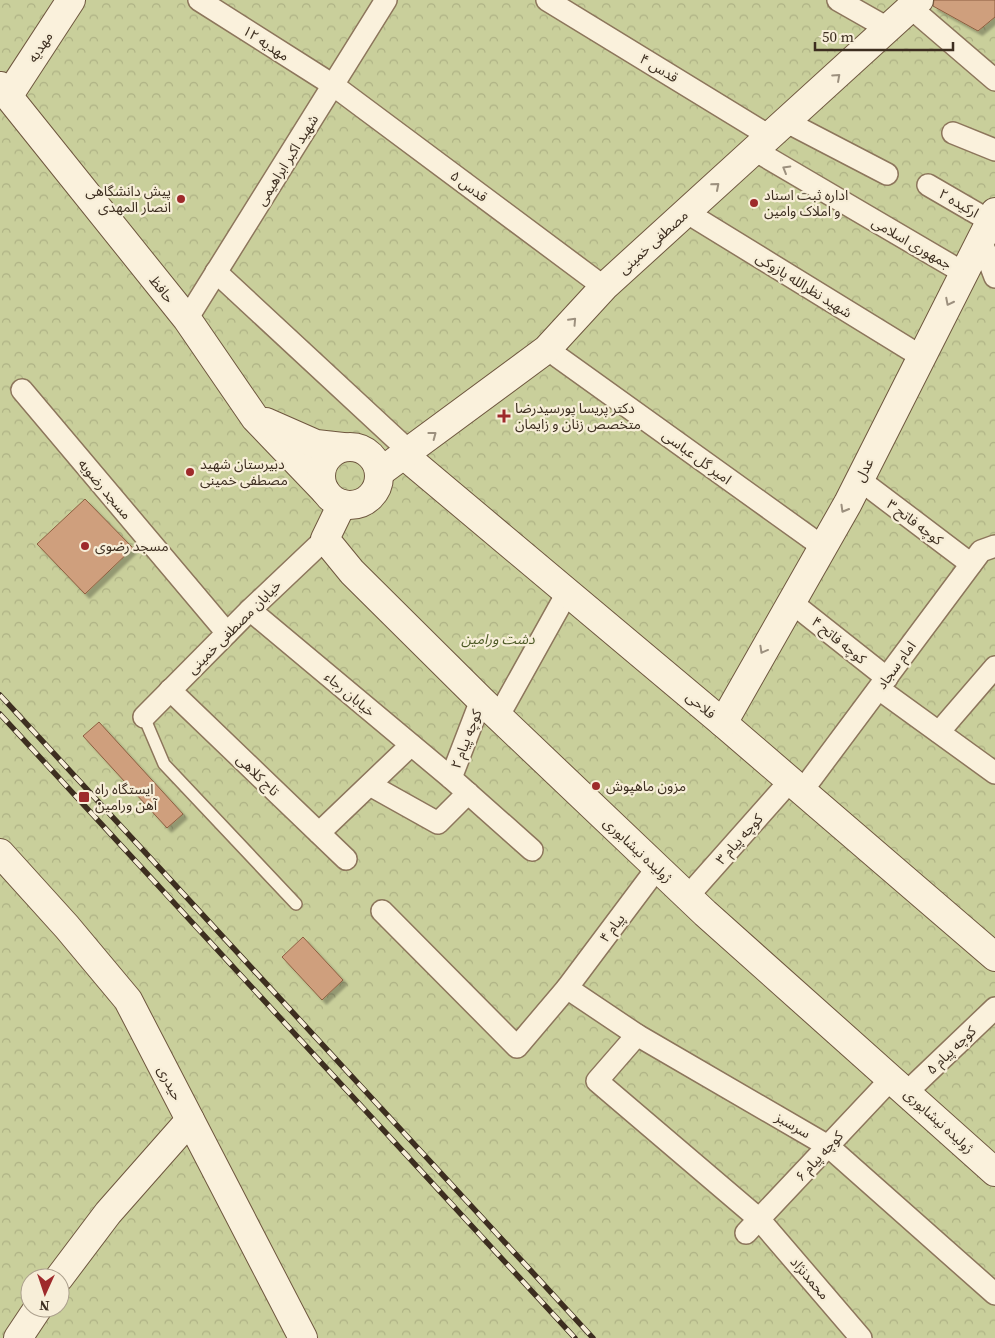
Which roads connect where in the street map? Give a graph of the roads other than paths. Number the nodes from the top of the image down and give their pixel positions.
1 (71, 0) edge
2 (199, 0) edge
3 (386, 0) edge
4 (547, 0) edge
5 (838, 0) edge
6 (915, 4) edge
7 (890, 29) junction
8 (995, 80) edge
9 (333, 86) junction
10 (3, 97) edge
11 (953, 133) dead end
12 (771, 136) junction
13 (995, 150) edge
14 (887, 174) dead end
15 (928, 185) dead end
16 (686, 212) junction
17 (989, 224) edge
18 (216, 272) junction
19 (964, 273) junction
20 (995, 277) edge
21 (604, 287) junction
22 (187, 319) junction
23 (547, 349) junction
24 (922, 357) junction
25 (22, 390) dead end
26 (255, 418) junction
27 (343, 447) junction
28 (408, 454) junction
29 (379, 473) junction
30 (860, 480) junction
31 (333, 497) junction
32 (325, 539) junction
33 (995, 546) edge
34 (823, 547) junction
35 (971, 564) junction
36 (567, 593) junction
37 (791, 602) junction
38 (250, 610) junction
39 (227, 633) junction
40 (995, 667) edge
41 (883, 684) junction
42 (170, 690) junction
43 (490, 709) junction
44 (144, 717) joint
45 (723, 723) junction
46 (939, 732) junction
47 (411, 745) junction
48 (995, 773) edge
49 (451, 778) junction
50 (370, 785) junction
51 (796, 786) junction
52 (468, 793) junction
53 (319, 833) junction
54 (532, 850) dead end
55 (0, 853) edge
56 (346, 859) dead end
57 (657, 868) junction
58 (688, 896) junction
59 (296, 904) dead end
60 (382, 910) dead end
61 (995, 957) edge
62 (566, 988) junction
63 (995, 1008) edge
64 (637, 1035) junction
65 (900, 1085) junction
66 (190, 1120) junction
67 (828, 1146) junction
68 (995, 1172) edge
69 (752, 1226) junction
70 (67, 1268) edge
71 (995, 1294) edge
72 (31, 1318) edge
73 (18, 1338) edge
74 (303, 1338) edge
75 (861, 1338) edge

1 - 10 main road, مهدیه
2 - 9 street, مهدیه ۱۲
3 - 9 street, شهید اکبر ابراهیمی
4 - 12 street, قدس ۴
5 - 7 street
6 - 7 main road, مصطفی خمینی
6 - 8 street
12 -> 7 main road, مصطفی خمینی
9 - 18 street, شهید اکبر ابراهیمی
9 - 21 street, قدس ۵
10 - 22 main road, حافظ
11 - 13 street
12 - 14 street
16 -> 12 main road, مصطفی خمینی
19 -> 12 street, جمهوری اسلامی
15 - 17 street, ارکیده ۲
16 - 21 main road, مصطفی خمینی
16 - 24 street, شهید نظرالله پازوکی
17 - 19 main road, عدل
17 - 20 street
18 - 22 street, شهید اکبر ابراهیمی
18 - 28 street
19 -> 24 main road, عدل
23 -> 21 main road, مصطفی خمینی
22 - 26 main road, حافظ
28 -> 23 main road, مصطفی خمینی
23 - 34 street, امیر گل عباسی
24 - 30 main road, عدل
25 - 39 street, مسجد رضویه
26 - 27 main road
26 - 31 main road, حافظ
27 - 29 main road
27 - 31 main road
28 - 29 main road, مصطفی خمینی
28 - 36 main road, فلاحی
29 - 31 main road
30 -> 34 main road, عدل
30 - 35 street, کوچه فاتح ۳
31 - 32 main road
32 - 38 street, خیابان مصطفی خمینی
32 - 43 main road, ژولیده نیشابوری
33 - 35 street, امام سجاد
34 - 37 main road, عدل
35 - 41 street, امام سجاد
36 - 43 street, کوچه پیام ۲
36 - 45 main road, فلاحی
37 - 41 street, کوچه فاتح ۴
37 -> 45 main road, عدل
38 - 39 street, خیابان مصطفی خمینی
38 - 47 street, خیابان رجاء
39 - 42 street, خیابان مصطفی خمینی
40 - 46 street
41 - 46 street, کوچه فاتح ۴
41 - 51 street, امام سجاد
42 - 44 street, خیابان مصطفی خمینی
42 - 53 street, تاج کلاهی
43 - 49 street, کوچه پیام ۲
43 - 57 main road, ژولیده نیشابوری
44 - 59 lane
45 - 51 main road, فلاحی
46 - 48 street, کوچه فاتح ۴
47 - 49 street, خیابان رجاء
47 - 50 street
49 - 52 street, خیابان رجاء
50 - 52 street
50 - 53 street
51 - 58 street, کوچه پیام ۳
51 - 61 main road, فلاحی
52 - 54 street, خیابان رجاء
53 - 56 street, تاج کلاهی
55 - 66 main road, حیدری
57 - 58 main road, ژولیده نیشابوری
57 - 62 street, پیام ۴
58 - 65 main road, ژولیده نیشابوری
60 - 62 street, پیام ۴
62 - 64 street, سرسبز
63 - 65 street, کوچه پیام ۵
64 - 67 street, سرسبز
64 - 69 street, محمدنژاد
65 - 67 street, کوچه پیام ۶
65 - 68 main road, ژولیده نیشابوری
66 - 70 main road
66 - 74 main road, حیدری
67 - 69 street, کوچه پیام ۶
67 - 71 street, سرسبز
69 - 75 street, محمدنژاد
72 - 73 main road

